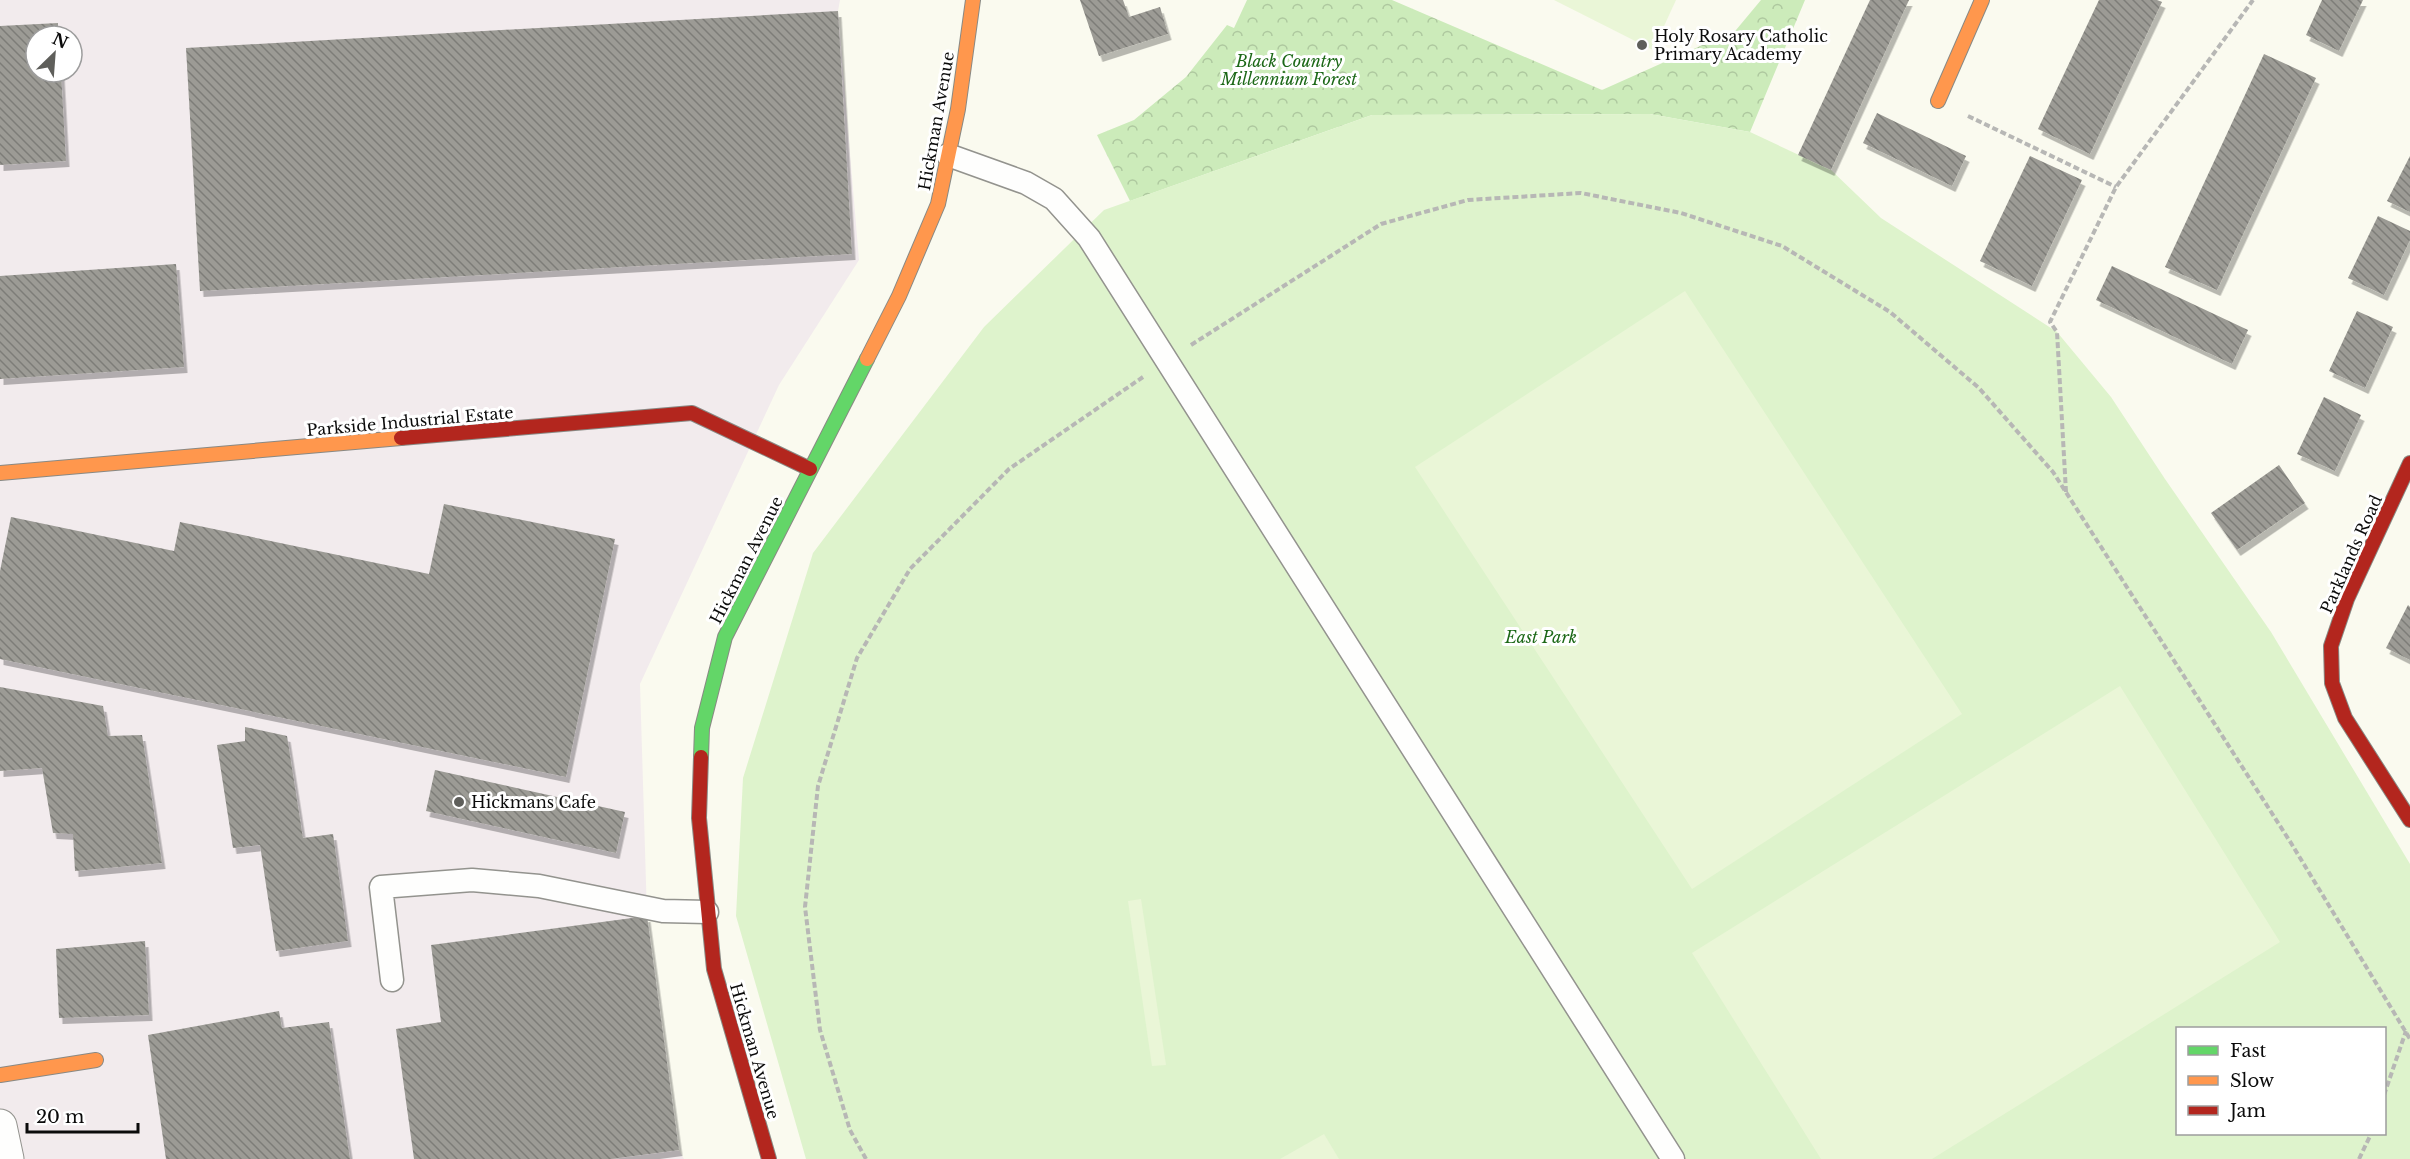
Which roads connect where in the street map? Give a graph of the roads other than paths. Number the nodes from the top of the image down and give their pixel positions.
1 (973, 0) edge
2 (1982, 0) edge
3 (1938, 101) road end
4 (948, 155) junction
5 (2410, 463) edge
6 (810, 469) junction
7 (0, 472) edge
8 (2410, 820) edge
9 (706, 912) junction
10 (392, 980) dead end
11 (96, 1060) dead end
12 (0, 1075) edge
13 (0, 1126) edge
14 (7, 1159) edge
15 (769, 1159) edge
16 (1673, 1159) edge

1 - 4 street, Hickman Avenue
2 - 3 street
4 - 6 street, Hickman Avenue
4 - 16 lane
5 - 8 street, Parklands Road
6 - 7 street, Parkside Industrial Estate
6 - 9 street, Hickman Avenue
9 - 10 lane
9 - 15 street, Hickman Avenue
11 - 12 street
13 - 14 street

